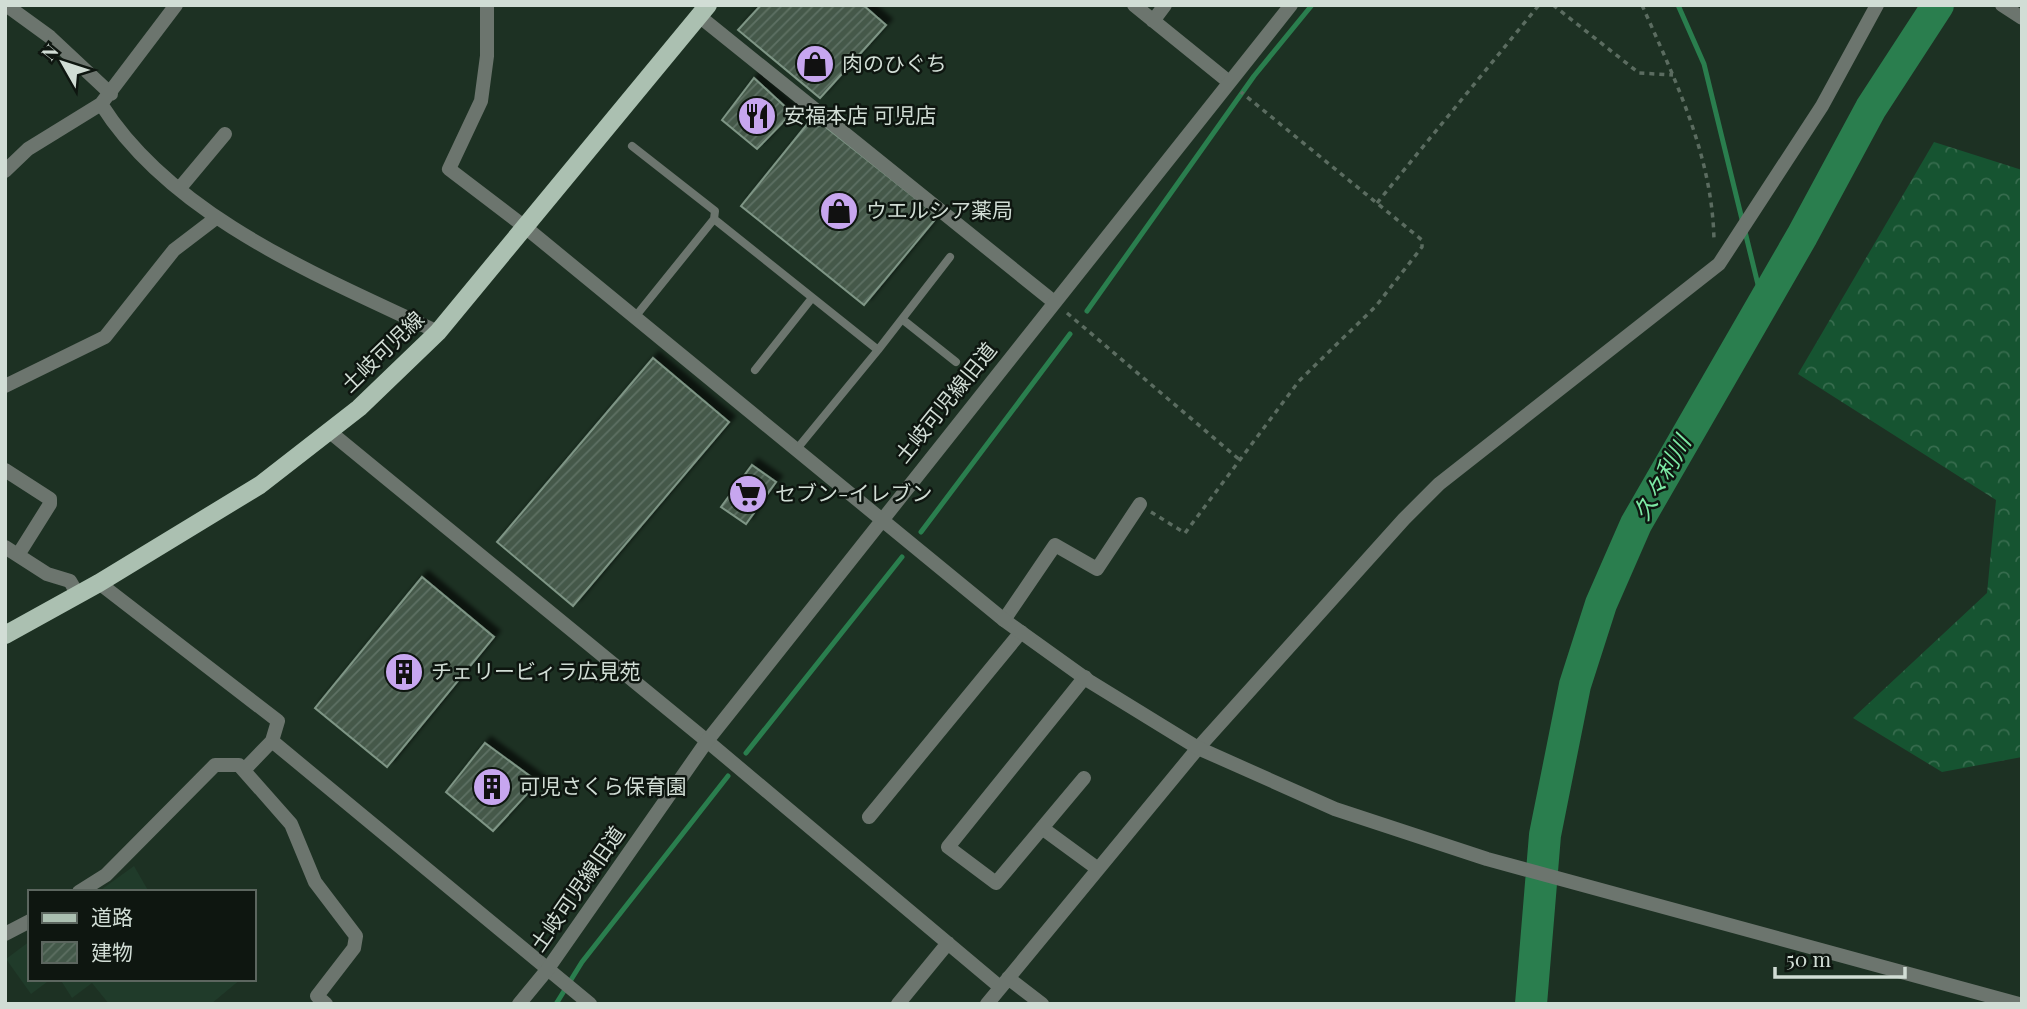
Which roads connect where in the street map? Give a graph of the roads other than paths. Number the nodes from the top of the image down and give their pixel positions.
1 (6, 5) edge
2 (176, 5) edge
3 (487, 5) edge
4 (1134, 5) edge
5 (1165, 5) edge
6 (1291, 5) edge
7 (1877, 5) edge
8 (2002, 5) edge
9 (704, 11) edge
10 (2022, 18) edge
11 (1153, 21) junction
12 (1233, 85) junction
13 (106, 99) junction
14 (225, 134) dead end
15 (632, 146) dead end
16 (5, 171) edge
17 (179, 189) junction
18 (216, 218) junction
19 (714, 219) junction
20 (525, 227) junction
21 (950, 257) dead end
22 (813, 298) junction
23 (1054, 302) junction
24 (635, 317) junction
25 (902, 319) junction
26 (438, 332) junction
27 (877, 350) junction
28 (956, 362) dead end
29 (755, 370) dead end
30 (5, 386) edge
31 (330, 432) junction
32 (796, 450) junction
33 (5, 470) edge
34 (1140, 504) road end
35 (880, 520) junction
36 (5, 547) edge
37 (18, 555) junction
38 (99, 583) junction
39 (78, 595) junction
40 (1004, 621) junction
41 (1021, 632) junction
42 (5, 635) edge
43 (1085, 677) junction
44 (272, 741) junction
45 (708, 741) junction
46 (1198, 748) junction
47 (244, 770) junction
48 (1084, 778) dead end
49 (869, 817) dead end
50 (1042, 828) junction
51 (1098, 869) junction
52 (82, 890) edge
53 (28, 922) edge
54 (5, 934) edge
55 (948, 943) junction
56 (553, 974) junction
57 (1004, 982) junction
58 (326, 1004) edge
59 (519, 1004) edge
60 (590, 1004) edge
61 (898, 1004) edge
62 (987, 1004) edge
63 (1042, 1004) edge
64 (2019, 1004) edge

1 - 13 street
2 - 13 street
3 - 20 street
4 - 11 street
5 - 11 street
6 - 12 street, 土岐可児線旧道
7 - 46 street
8 - 10 street
9 - 20 main road, 土岐可児線
9 - 23 street
11 - 12 street
12 - 23 street, 土岐可児線旧道
13 - 16 street
13 - 17 street
14 - 17 street
15 - 19 lane
17 - 18 street
18 - 26 street
18 - 30 street
19 - 22 lane
19 - 24 lane
20 - 24 street
20 - 26 main road, 土岐可児線
21 - 25 lane
22 - 27 lane
22 - 29 lane
23 - 35 street, 土岐可児線旧道
24 - 32 street
25 - 27 lane
25 - 28 lane
26 - 31 main road, 土岐可児線
27 - 32 lane
31 - 38 main road, 土岐可児線
31 - 45 street
32 - 35 street
33 - 37 street
34 - 40 street
35 - 40 street
35 - 45 street, 土岐可児線旧道
36 - 37 street
37 - 39 street
38 - 39 main road, 土岐可児線
38 - 44 street
39 - 42 main road, 土岐可児線
40 - 41 street
41 - 43 street
41 - 49 street
43 - 46 street
43 - 50 street
44 - 47 street
44 - 56 street
45 - 55 street
45 - 56 street, 土岐可児線旧道
46 - 51 street
46 - 64 street
47 - 52 street
47 - 58 street
48 - 50 street
50 - 51 street
51 - 57 street
53 - 54 street
55 - 57 street
55 - 61 street
56 - 59 street, 土岐可児線旧道
56 - 60 street
57 - 62 street
57 - 63 street

